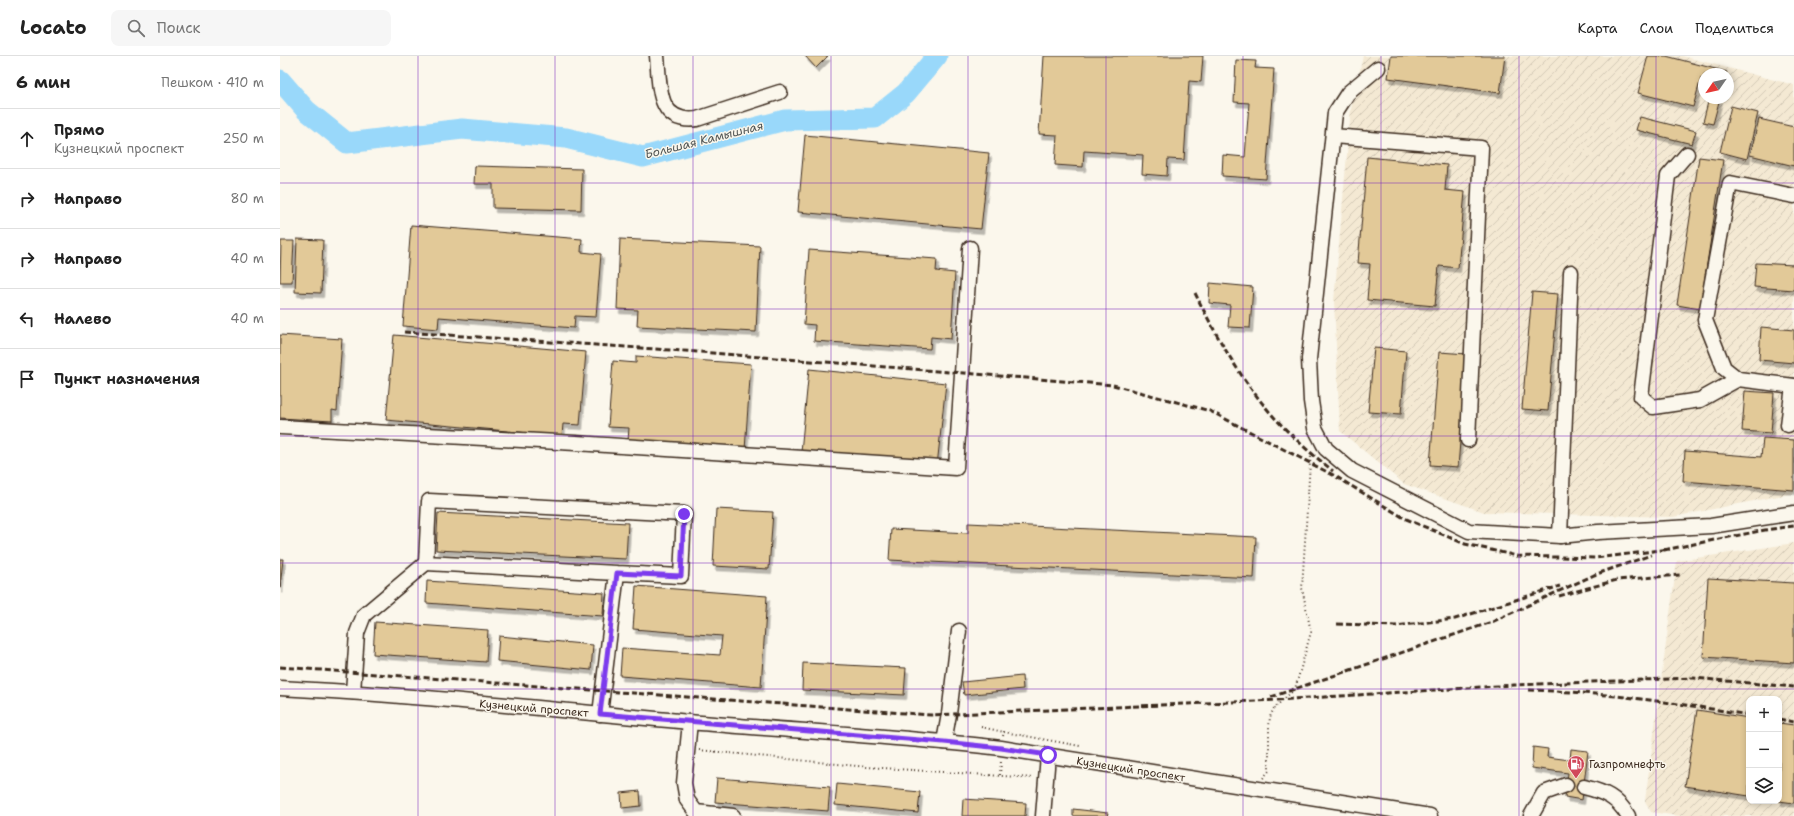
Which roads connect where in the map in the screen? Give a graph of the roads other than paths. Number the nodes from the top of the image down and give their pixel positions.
1 (657, 56) edge
2 (1378, 68) dead end
3 (780, 92) dead end
4 (1333, 136) junction
5 (1686, 154) dead end
6 (1794, 196) edge
7 (970, 248) dead end
8 (1571, 272) dead end
9 (1738, 379) junction
10 (1793, 386) edge
11 (1788, 425) dead end
12 (280, 427) edge
13 (1468, 440) dead end
14 (1794, 513) edge
15 (1560, 536) junction
16 (426, 563) junction
17 (617, 573) junction
18 (959, 632) dead end
19 (280, 688) edge
20 (353, 692) junction
21 (600, 714) junction
22 (690, 722) junction
23 (944, 742) junction
24 (1048, 755) junction
25 (1566, 785) dead end
26 (1584, 787) dead end
27 (733, 816) edge
28 (1043, 816) edge
29 (1430, 816) edge
30 (1531, 816) edge
31 (1628, 816) edge

1 - 3 street
2 - 4 street
4 - 13 street
4 - 15 street
5 - 9 street
6 - 9 street
7 - 12 street
8 - 15 street
9 - 10 street
10 - 11 street
14 - 15 street
16 - 17 street
16 - 17 street
16 - 20 street
17 - 21 street
18 - 23 street
19 - 20 street, Кузнецкий проспект
20 - 21 street, Кузнецкий проспект
21 - 22 street, Кузнецкий проспект
22 - 23 street, Кузнецкий проспект
22 - 27 street
23 - 24 street, Кузнецкий проспект
24 - 28 street
24 - 29 street, Кузнецкий проспект
25 - 30 street
26 - 31 street

